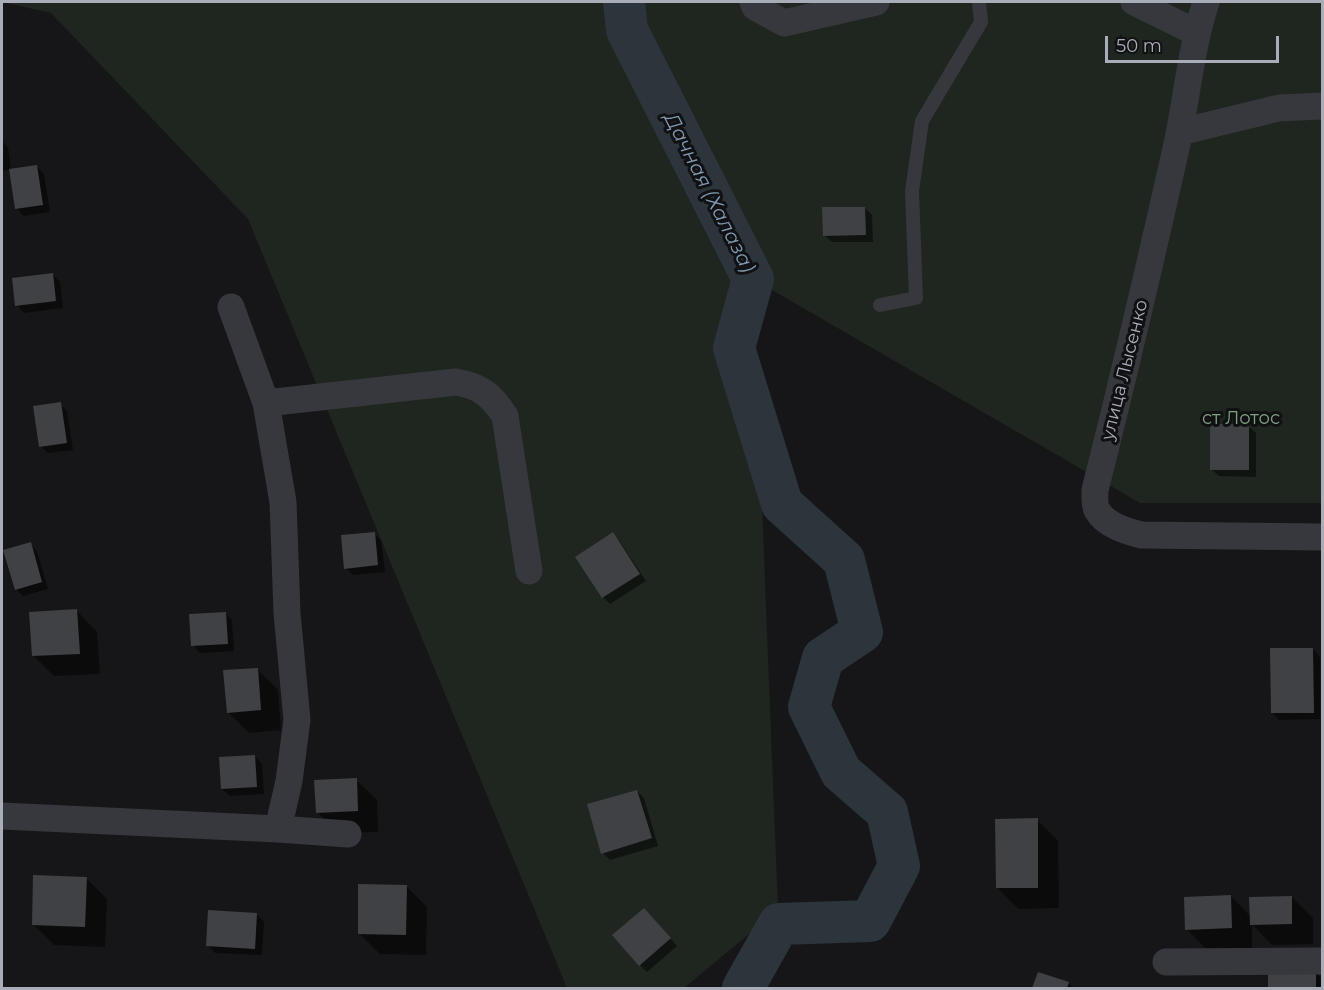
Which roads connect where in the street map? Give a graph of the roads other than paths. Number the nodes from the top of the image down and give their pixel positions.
1 (753, 2) edge
2 (876, 2) edge
3 (979, 2) edge
4 (1134, 2) edge
5 (1206, 2) edge
6 (1197, 33) junction
7 (1323, 106) edge
8 (1180, 132) junction
9 (880, 305) dead end
10 (231, 307) dead end
11 (266, 403) junction
12 (1323, 537) edge
13 (530, 571) dead end
14 (2, 816) edge
15 (278, 829) junction
16 (348, 834) dead end
17 (1323, 961) edge
18 (1166, 962) dead end

1 - 2 street
3 - 9 lane
4 - 6 street
5 - 6 street, улица Лысенко
6 - 8 street, улица Лысенко
7 - 8 street
8 - 12 street, улица Лысенко
10 - 11 street
11 - 13 street
11 - 15 street
14 - 15 street
15 - 16 street
17 - 18 street

